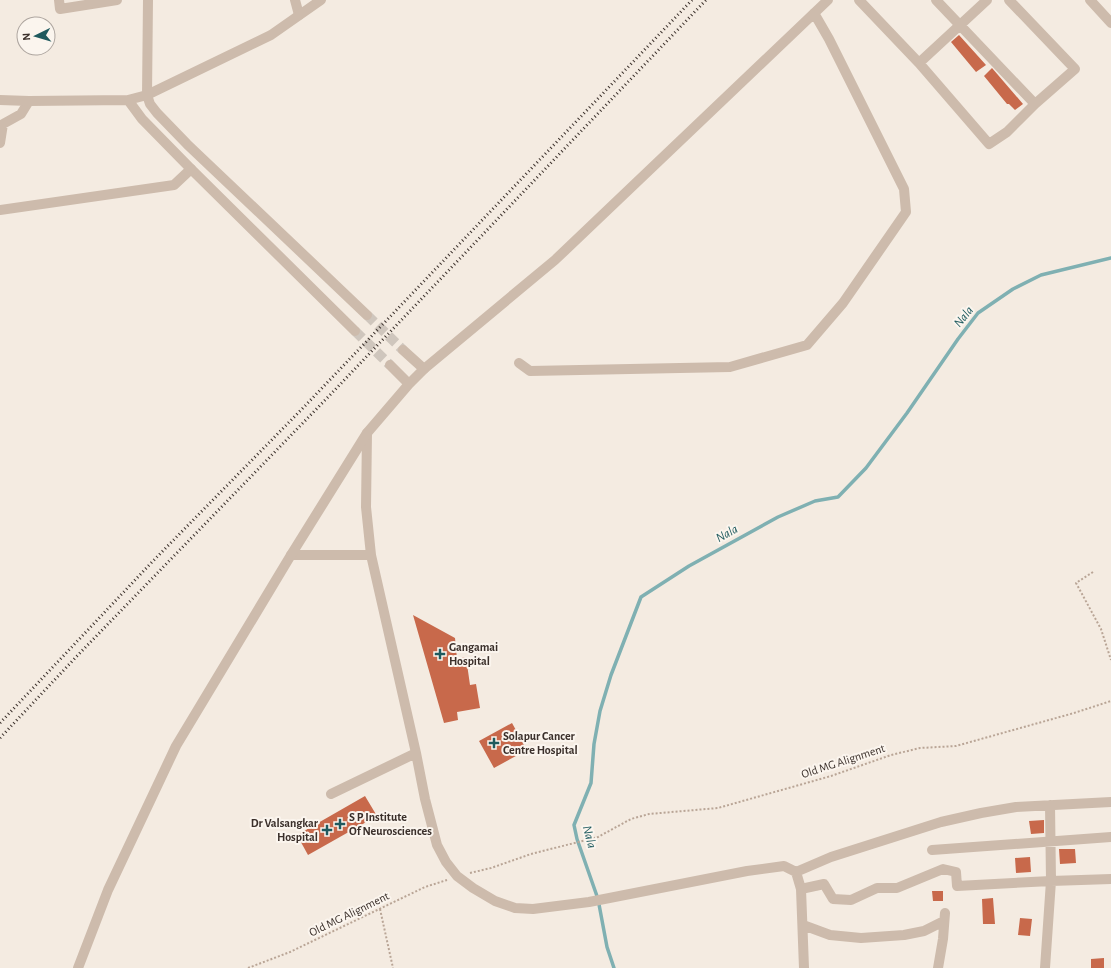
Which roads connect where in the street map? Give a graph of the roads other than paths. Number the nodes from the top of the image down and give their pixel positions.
1 (59, 0) edge
2 (117, 0) edge
3 (148, 0) edge
4 (295, 0) edge
5 (321, 0) edge
6 (828, 0) edge
7 (859, 0) edge
8 (936, 0) edge
9 (987, 0) edge
10 (1009, 0) edge
11 (1090, 0) edge
12 (814, 13) junction
13 (299, 15) junction
14 (1111, 23) edge
15 (960, 25) junction
16 (919, 63) junction
17 (147, 95) junction
18 (0, 100) edge
19 (128, 100) junction
20 (29, 102) junction
21 (1035, 104) junction
22 (0, 143) edge
23 (191, 169) junction
24 (0, 210) edge
25 (367, 315) tunnel mouth
26 (355, 331) tunnel mouth
27 (403, 350) tunnel mouth
28 (519, 363) dead end
29 (390, 366) tunnel mouth
30 (424, 369) junction
31 (409, 384) junction
32 (367, 434) junction
33 (291, 555) junction
34 (371, 555) junction
35 (416, 753) junction
36 (332, 794) dead end
37 (1111, 802) edge
38 (1050, 805) junction
39 (1111, 837) edge
40 (1051, 840) junction
41 (932, 850) dead end
42 (796, 872) junction
43 (1111, 879) edge
44 (1051, 881) junction
45 (801, 889) junction
46 (802, 925) junction
47 (78, 968) edge
48 (804, 968) edge
49 (938, 968) edge
50 (1045, 968) edge

1 - 2 street
3 - 17 street
4 - 13 street
5 - 13 street
6 - 12 street
7 - 16 street
8 - 15 street
9 - 15 street
10 - 21 street
11 - 14 street
12 - 28 street
12 - 30 street
13 - 17 street
15 - 16 street
15 - 21 street
16 - 21 street
17 - 19 street
17 - 25 street
18 - 20 street
19 - 20 street
19 - 23 street
20 - 22 street
23 - 24 street
23 - 26 street
27 - 30 street
29 - 31 street
30 - 31 street
31 - 32 street
32 - 33 street
32 - 34 street
33 - 34 street
33 - 47 street
34 - 35 street
35 - 36 street
35 - 42 street
37 - 38 street
38 - 40 street
38 - 42 street
39 - 40 street
40 - 41 street
40 - 44 street
42 - 45 street
43 - 44 street
44 - 45 street
44 - 50 street
45 - 46 street
46 - 48 street
46 - 49 street

